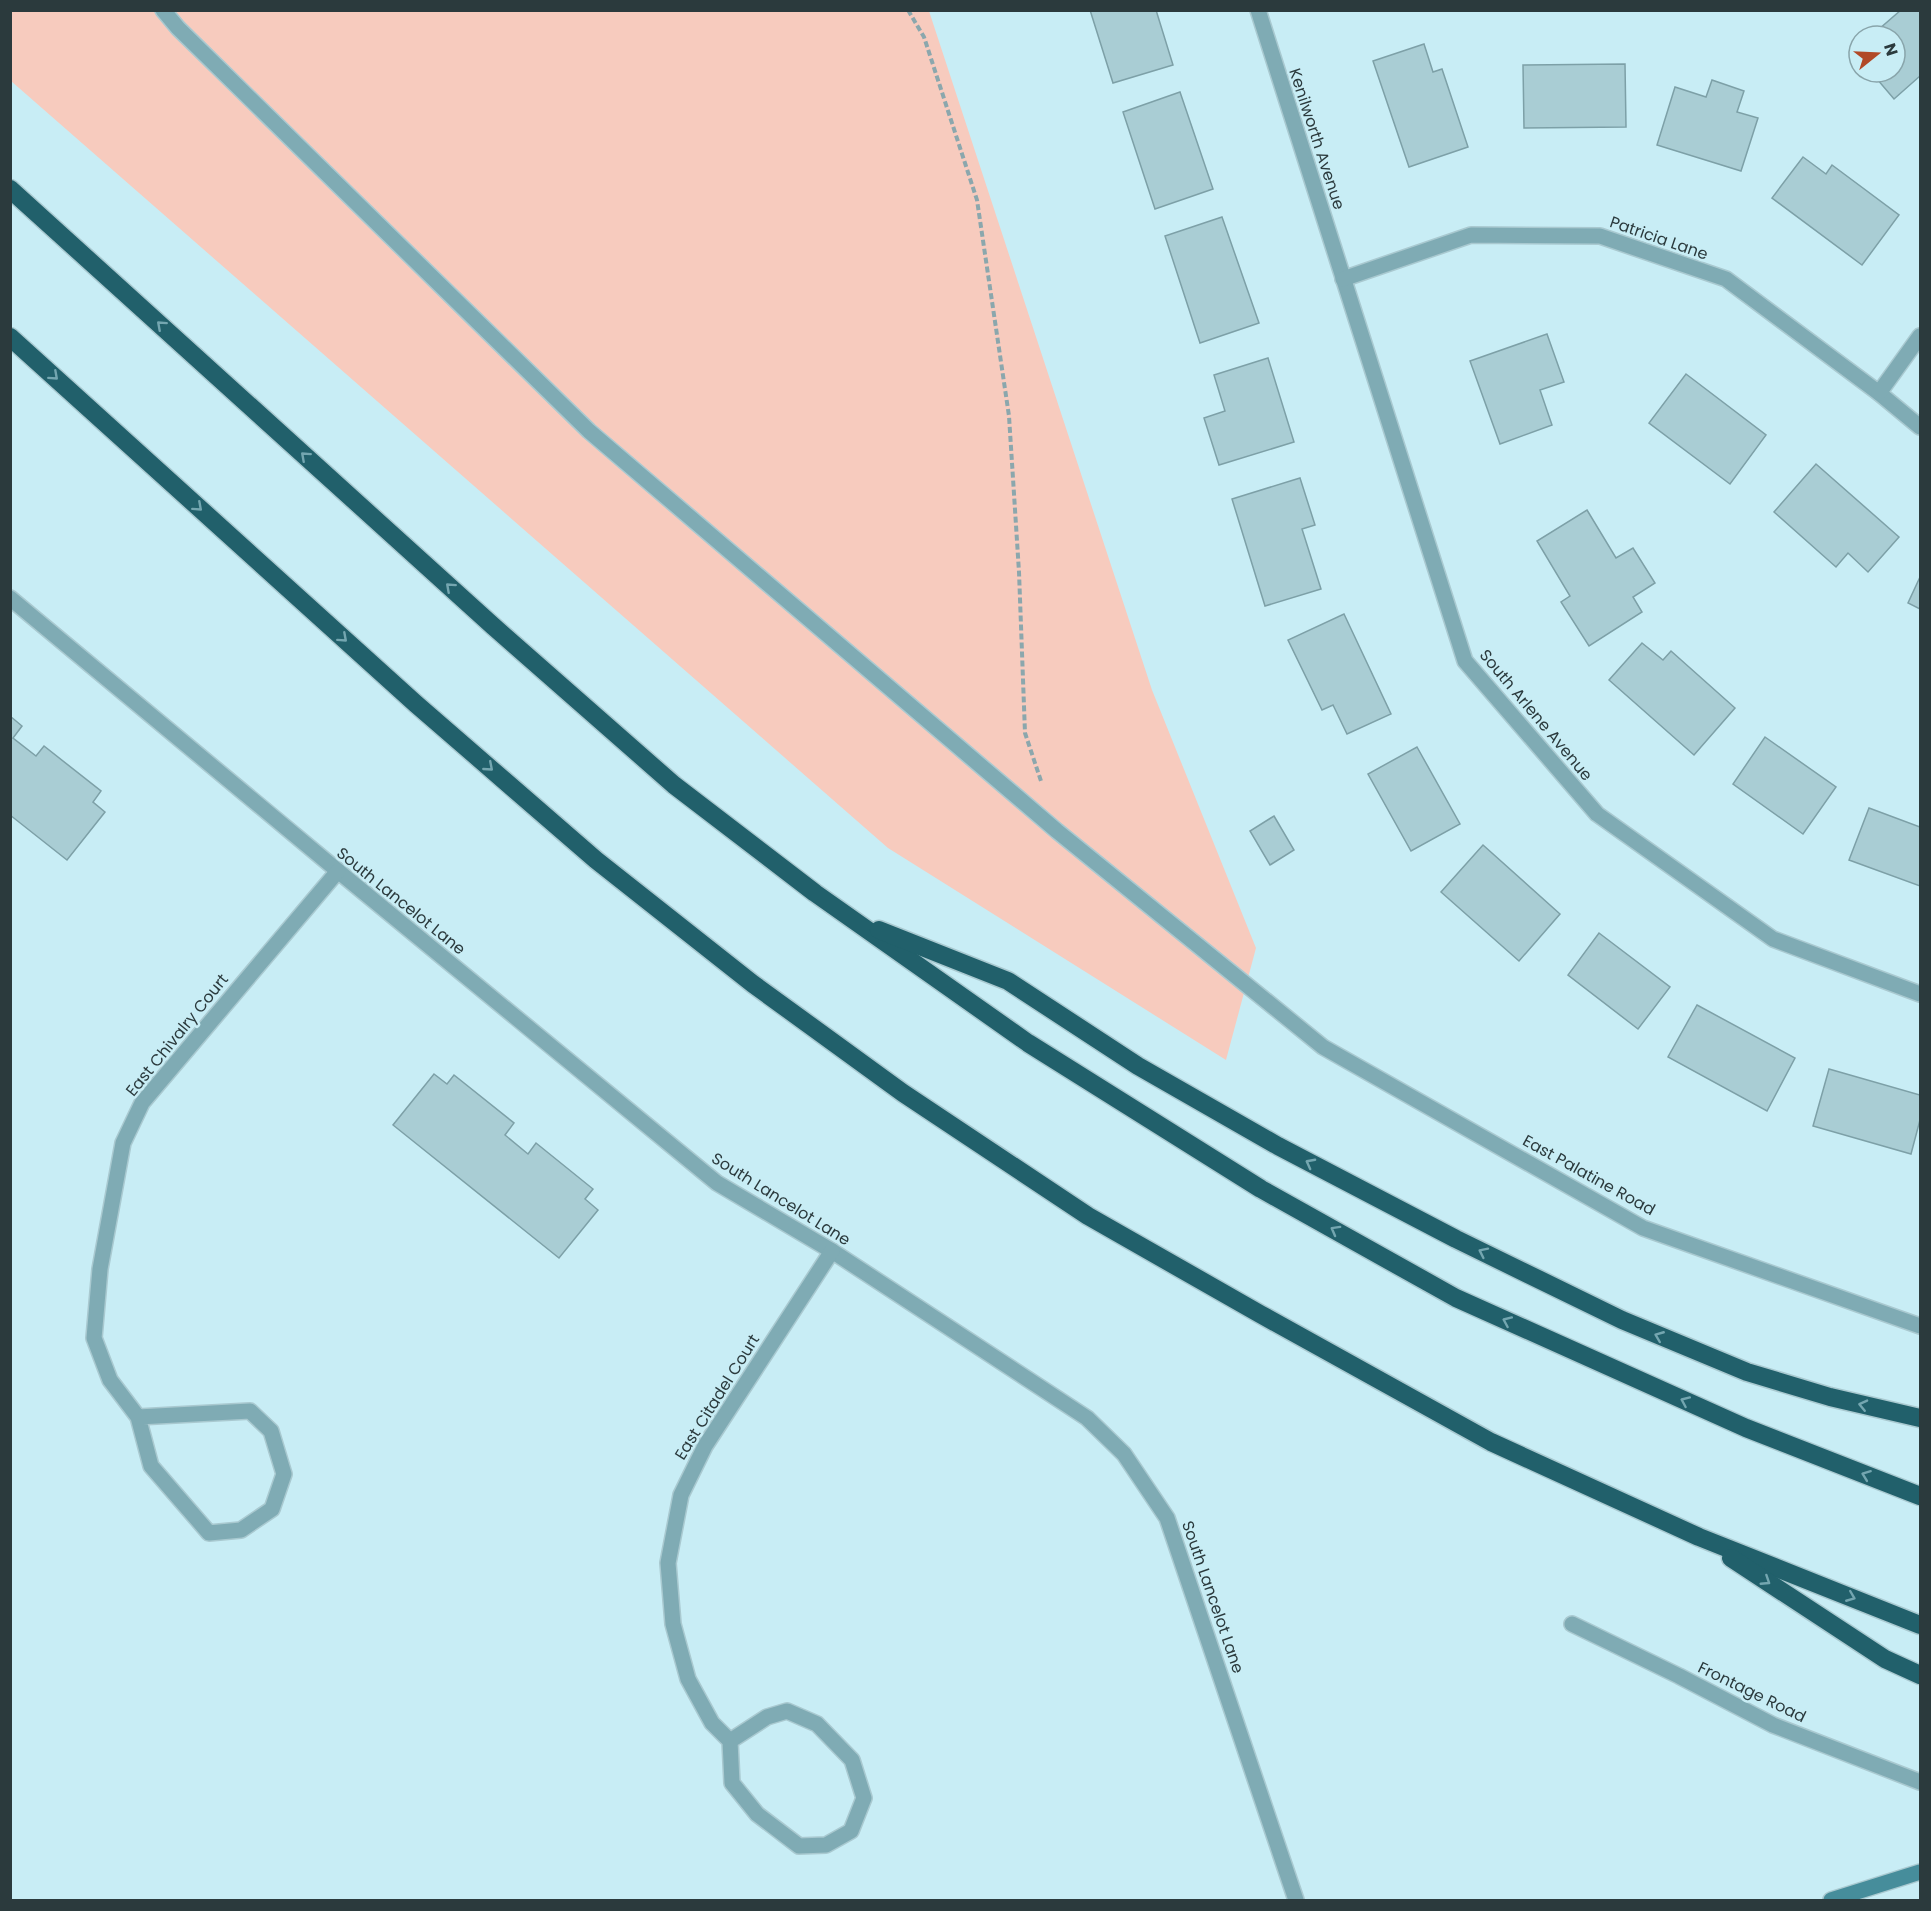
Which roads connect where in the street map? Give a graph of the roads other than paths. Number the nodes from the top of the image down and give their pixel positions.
1 (163, 10) edge
2 (1258, 10) edge
3 (10, 189) edge
4 (1343, 279) junction
5 (1920, 336) edge
6 (10, 337) edge
7 (1878, 393) junction
8 (1920, 427) edge
9 (10, 598) edge
10 (338, 872) junction
11 (850, 918) junction
12 (1920, 994) edge
13 (832, 1251) junction
14 (1920, 1326) edge
15 (138, 1417) junction
16 (1920, 1418) edge
17 (1920, 1496) edge
18 (1699, 1537) junction
19 (1572, 1624) dead end
20 (1920, 1625) edge
21 (1920, 1675) edge
22 (730, 1741) junction
23 (1920, 1782) edge
24 (1920, 1872) edge
25 (1296, 1900) edge
26 (1831, 1900) edge

1 - 14 street, East Palatine Road
2 - 4 street, Kenilworth Avenue
11 -> 3 highway
4 - 7 street, Patricia Lane
4 - 12 street, South Arlene Avenue
5 - 7 street
6 -> 18 highway
7 - 8 street, Patricia Lane
9 - 10 street, South Lancelot Lane
10 - 13 street, South Lancelot Lane
10 - 15 street, East Chivalry Court
16 -> 11 highway
17 -> 11 highway
13 - 22 street, East Citadel Court
13 - 25 street, South Lancelot Lane
15 - 15 street, East Chivalry Court
18 -> 20 highway
18 -> 21 highway
19 - 23 street, Frontage Road
22 - 22 street
24 - 26 street

